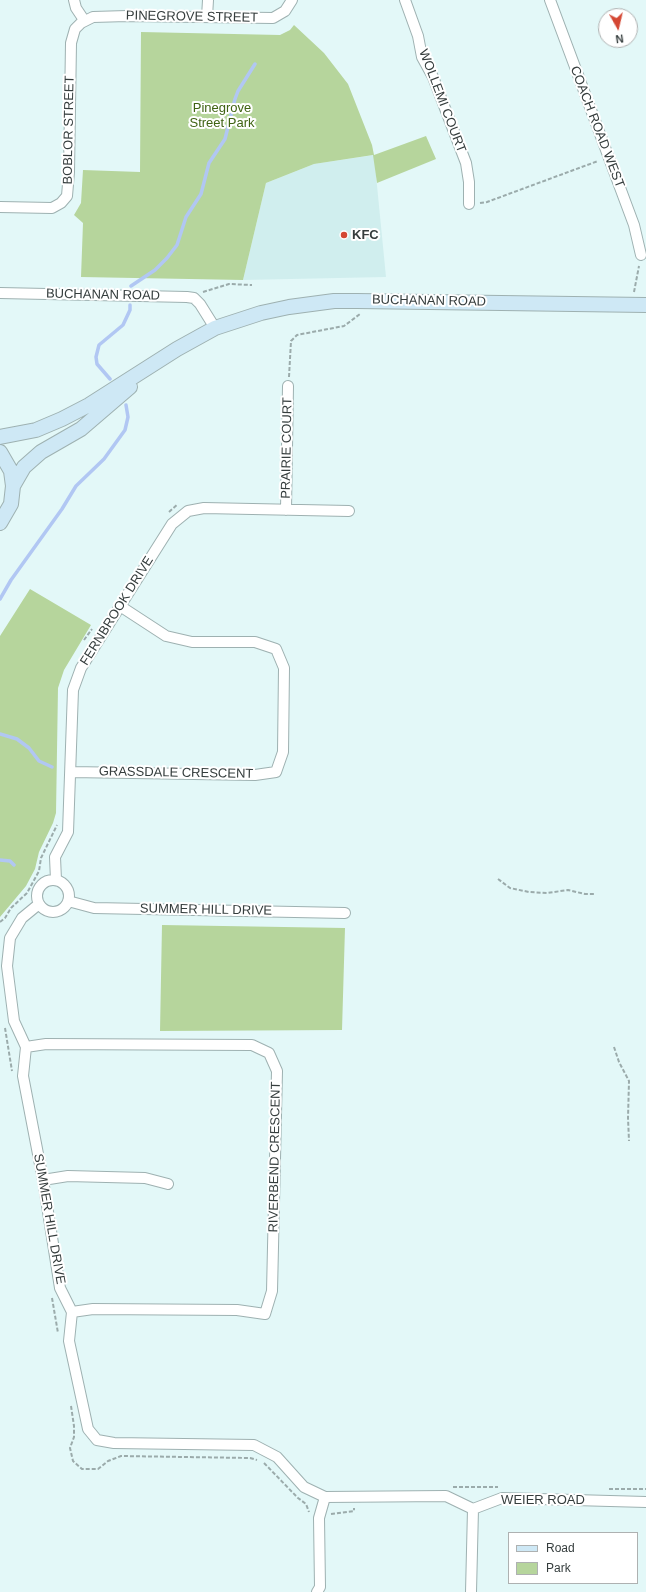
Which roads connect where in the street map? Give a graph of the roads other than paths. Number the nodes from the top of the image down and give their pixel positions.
1 (74, 0) edge
2 (208, 0) edge
3 (292, 0) edge
4 (405, 0) edge
5 (550, 0) edge
6 (207, 17) junction
7 (84, 20) junction
8 (469, 204) road end
9 (0, 208) edge
10 (641, 255) road end
11 (0, 293) edge
12 (646, 304) edge
13 (215, 328) junction
14 (177, 349) junction
15 (288, 386) road end
16 (0, 437) edge
17 (0, 452) edge
18 (13, 486) junction
19 (286, 510) junction
20 (349, 511) dead end
21 (0, 523) edge
22 (120, 606) junction
23 (71, 772) junction
24 (56, 880) junction
25 (68, 901) junction
26 (39, 904) junction
27 (345, 913) dead end
28 (26, 1047) junction
29 (43, 1180) junction
30 (168, 1184) dead end
31 (72, 1312) junction
32 (325, 1497) junction
33 (646, 1502) edge
34 (473, 1509) junction
35 (317, 1592) edge
36 (472, 1592) edge

1 - 7 street
2 - 6 street
3 - 6 street, PINEGROVE STREET
4 - 8 street, WOLLEMI COURT
5 - 10 street, COACH ROAD WEST
6 - 7 street, PINEGROVE STREET
7 - 9 street, BOBLOR STREET
11 - 13 street, BUCHANAN ROAD
12 - 13 main road, BUCHANAN ROAD
13 - 14 main road, BUCHANAN ROAD
14 - 16 main road, BUCHANAN ROAD
14 - 18 main road, BUCHANAN ROAD
15 - 19 street, PRAIRIE COURT
17 - 18 main road
18 - 21 main road
19 - 20 street, FERNBROOK DRIVE
19 - 22 street, FERNBROOK DRIVE
22 - 23 street, FERNBROOK DRIVE
22 - 23 street, GRASSDALE CRESCENT
23 - 24 street, FERNBROOK DRIVE
24 - 25 street
24 - 26 street
25 - 26 street
25 - 27 street, SUMMER HILL DRIVE
26 - 28 street
28 - 29 street, SUMMER HILL DRIVE
28 - 31 street, RIVERBEND CRESCENT
29 - 30 street
29 - 31 street, SUMMER HILL DRIVE
31 - 32 street
32 - 34 street
32 - 35 street
33 - 34 street, WEIER ROAD
34 - 36 street

